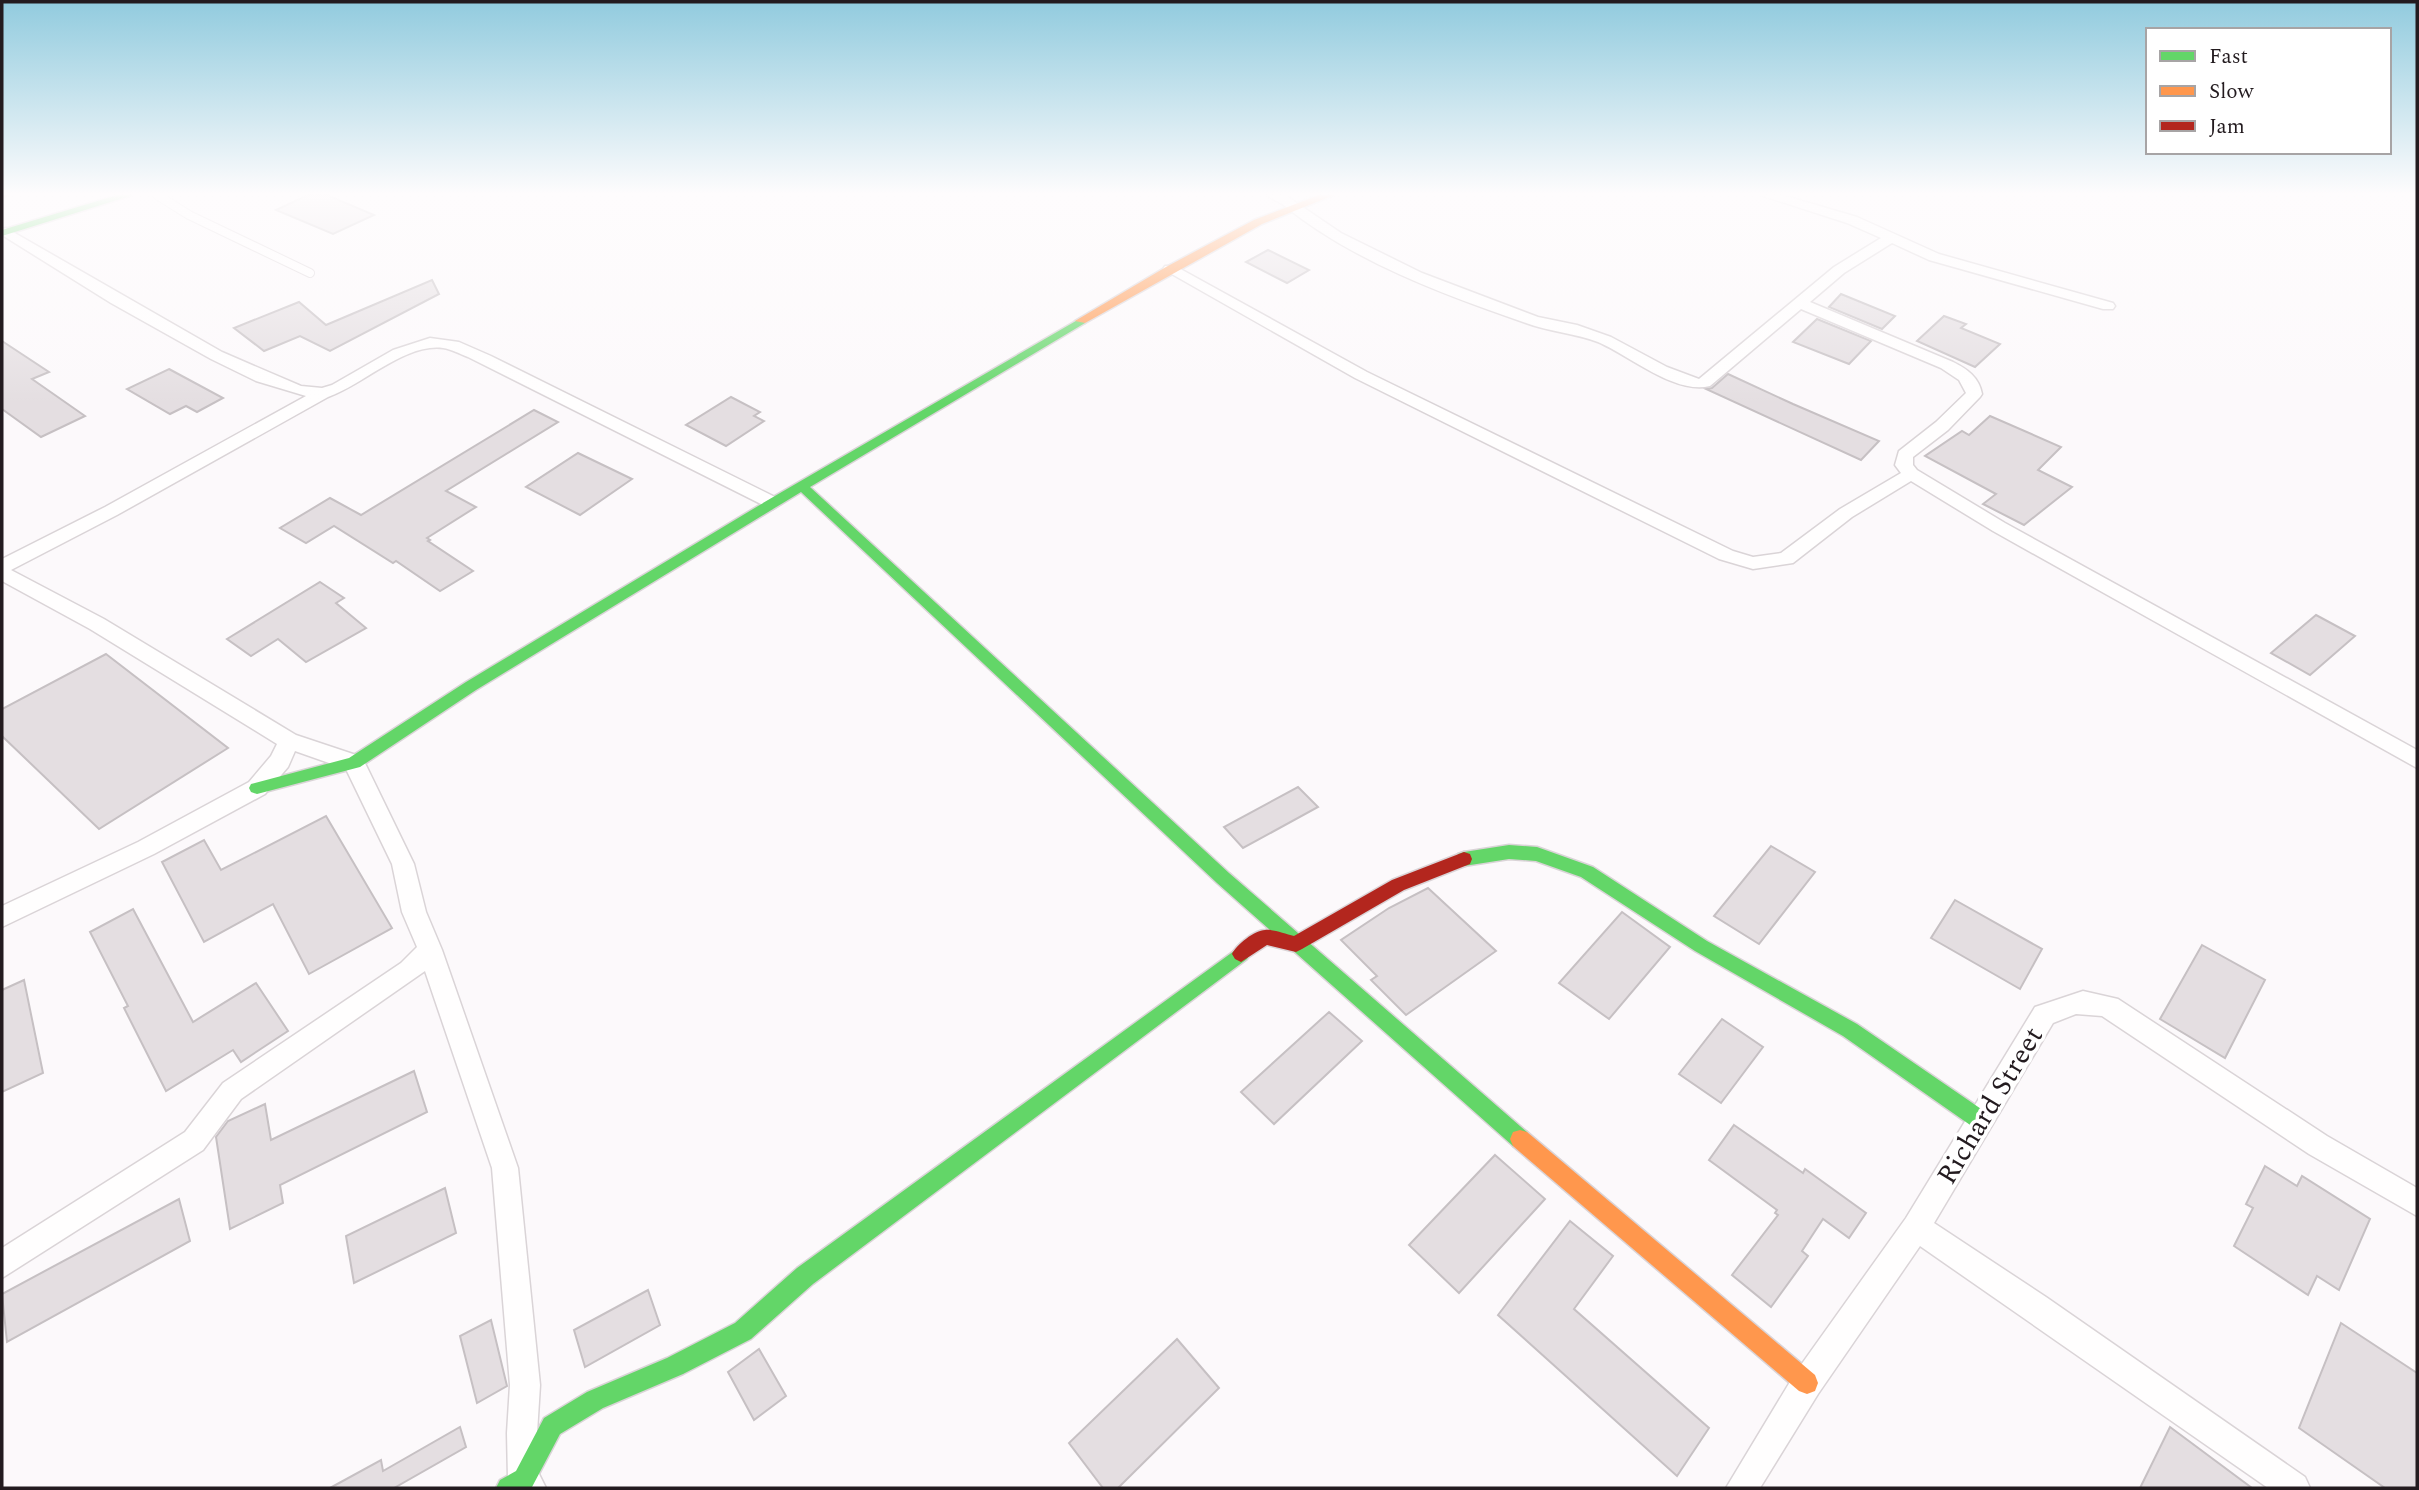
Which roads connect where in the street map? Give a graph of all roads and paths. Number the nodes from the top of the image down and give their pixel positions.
1 (58, 265) edge
2 (291, 265) edge
3 (1178, 265) edge
4 (1394, 265) edge
5 (1848, 265) edge
6 (1963, 265) edge
7 (1170, 269) junction
8 (310, 274) dead end
9 (1800, 303) junction
10 (2108, 306) dead end
11 (323, 394) junction
12 (1911, 474) junction
13 (802, 486) junction
14 (773, 503) junction
15 (2, 567) edge
16 (2, 573) edge
17 (289, 741) junction
18 (2417, 760) edge
19 (354, 763) junction
20 (257, 788) junction
21 (12, 902) edge
22 (2, 917) edge
23 (1296, 944) junction
24 (430, 950) junction
25 (1980, 1120) junction
26 (2417, 1203) edge
27 (1916, 1228) junction
28 (2, 1264) edge
29 (1807, 1383) junction
30 (520, 1485) edge
31 (1742, 1488) edge
32 (2294, 1488) edge

1 - 11 street
2 - 8 lane
3 - 7 main road
4 - 9 street
5 - 9 street
6 - 10 street
7 - 12 street
7 - 13 main road
9 - 12 street
11 - 14 street
11 - 15 street
12 - 18 street
13 - 14 main road
13 - 23 main road
14 - 19 main road
16 - 17 street
17 - 19 street
17 - 20 street
19 - 20 main road
19 - 24 street
20 - 21 street
21 - 22 street
23 - 25 main road
23 - 29 main road
23 - 30 main road
24 - 28 street
24 - 30 street
25 - 26 street, Richard Street
25 - 27 street, Richard Street
27 - 29 street, Richard Street
27 - 32 street
29 - 31 street, Richard Street

